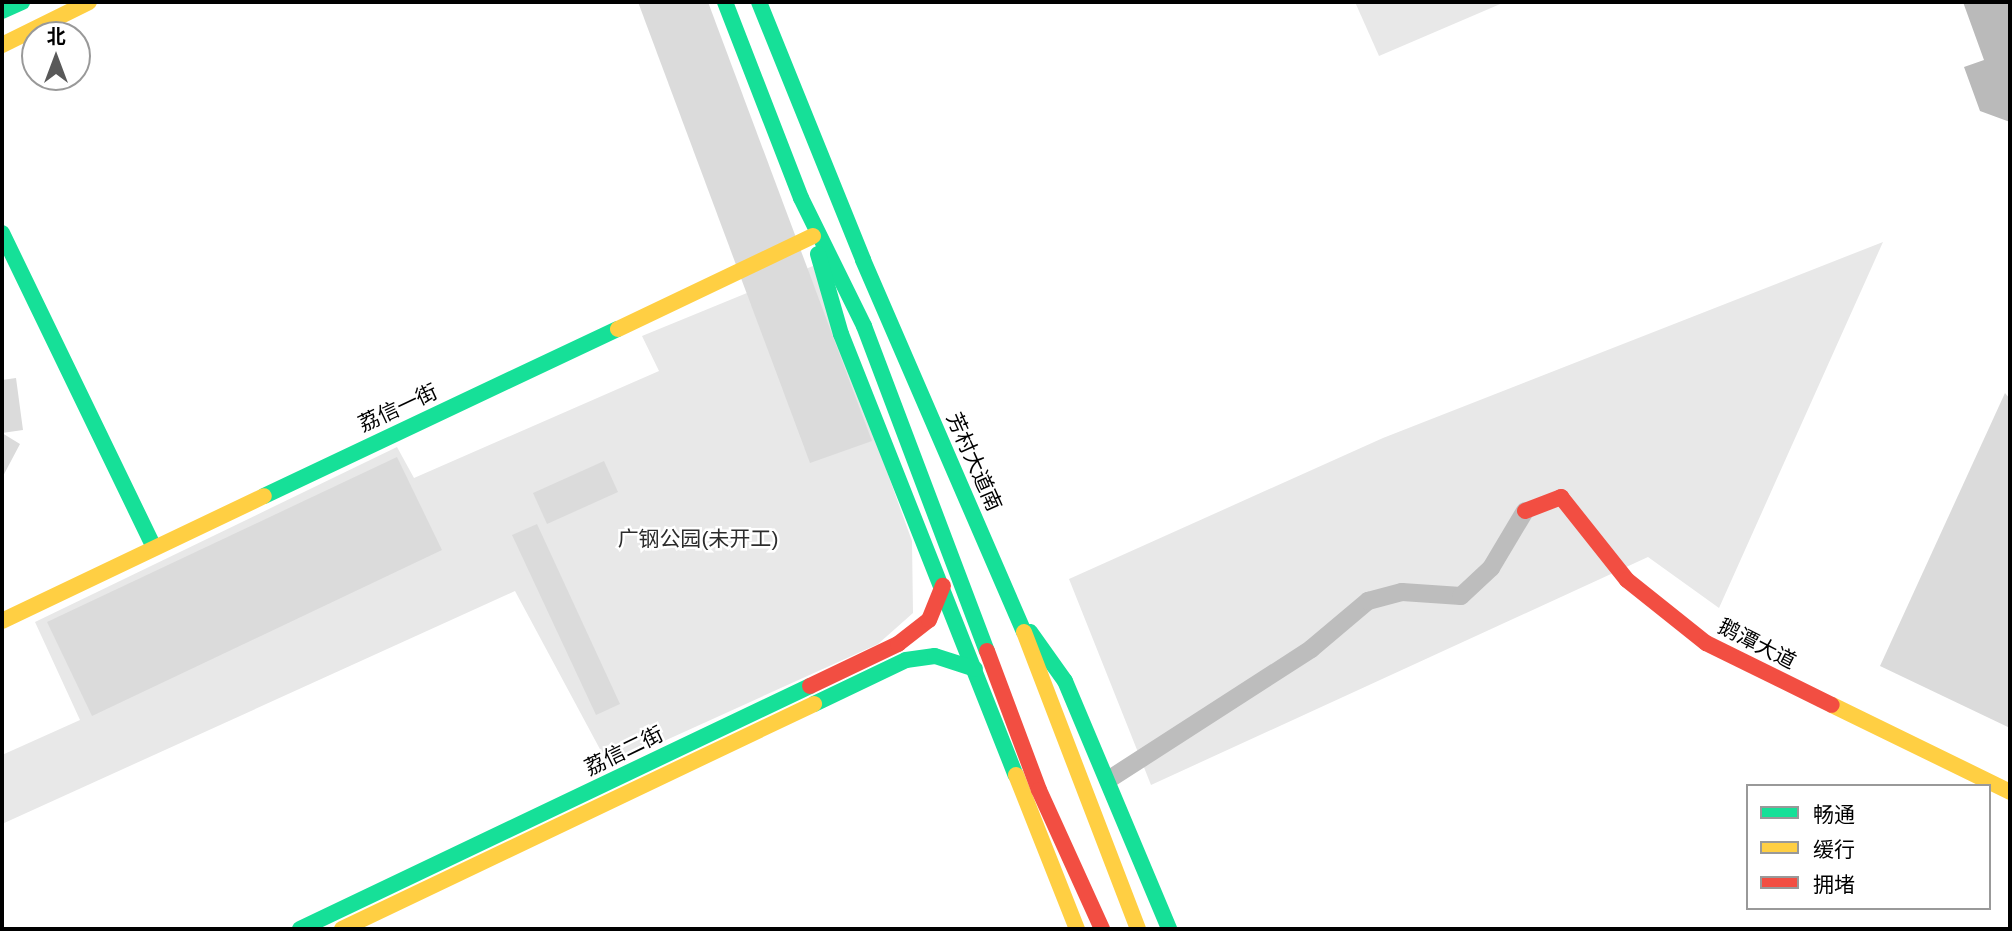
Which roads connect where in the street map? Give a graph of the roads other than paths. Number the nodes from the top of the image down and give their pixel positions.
1 (22, 2) edge
2 (89, 2) edge
3 (726, 2) edge
4 (759, 2) edge
5 (2, 11) edge
6 (2, 45) edge
7 (802, 198) junction
8 (2, 233) edge
9 (813, 236) junction
10 (1525, 511) joint
11 (154, 547) junction
12 (943, 586) junction
13 (1018, 616) junction
14 (2, 621) edge
15 (975, 669) junction
16 (1108, 780) junction
17 (2010, 792) edge
18 (336, 924) edge
19 (300, 929) edge
20 (1077, 929) edge
21 (1102, 929) edge
22 (1138, 929) edge
23 (1169, 929) edge

1 - 5 main road
2 - 6 main road
3 - 7 main road
4 - 13 main road, 芳村大道南
7 - 9 main road
7 - 21 main road
8 - 11 main road
9 - 11 main road, 荔信一街
9 - 12 main road
10 - 16 street
10 - 17 main road, 鹅潭大道
11 - 14 main road, 荔信一街
12 - 15 main road
12 - 18 main road, 荔信二街
13 - 16 main road, 芳村大道南
13 - 22 main road
15 - 18 main road, 荔信二街
15 - 20 main road
16 - 23 main road, 芳村大道南
18 - 19 main road, 荔信二街

